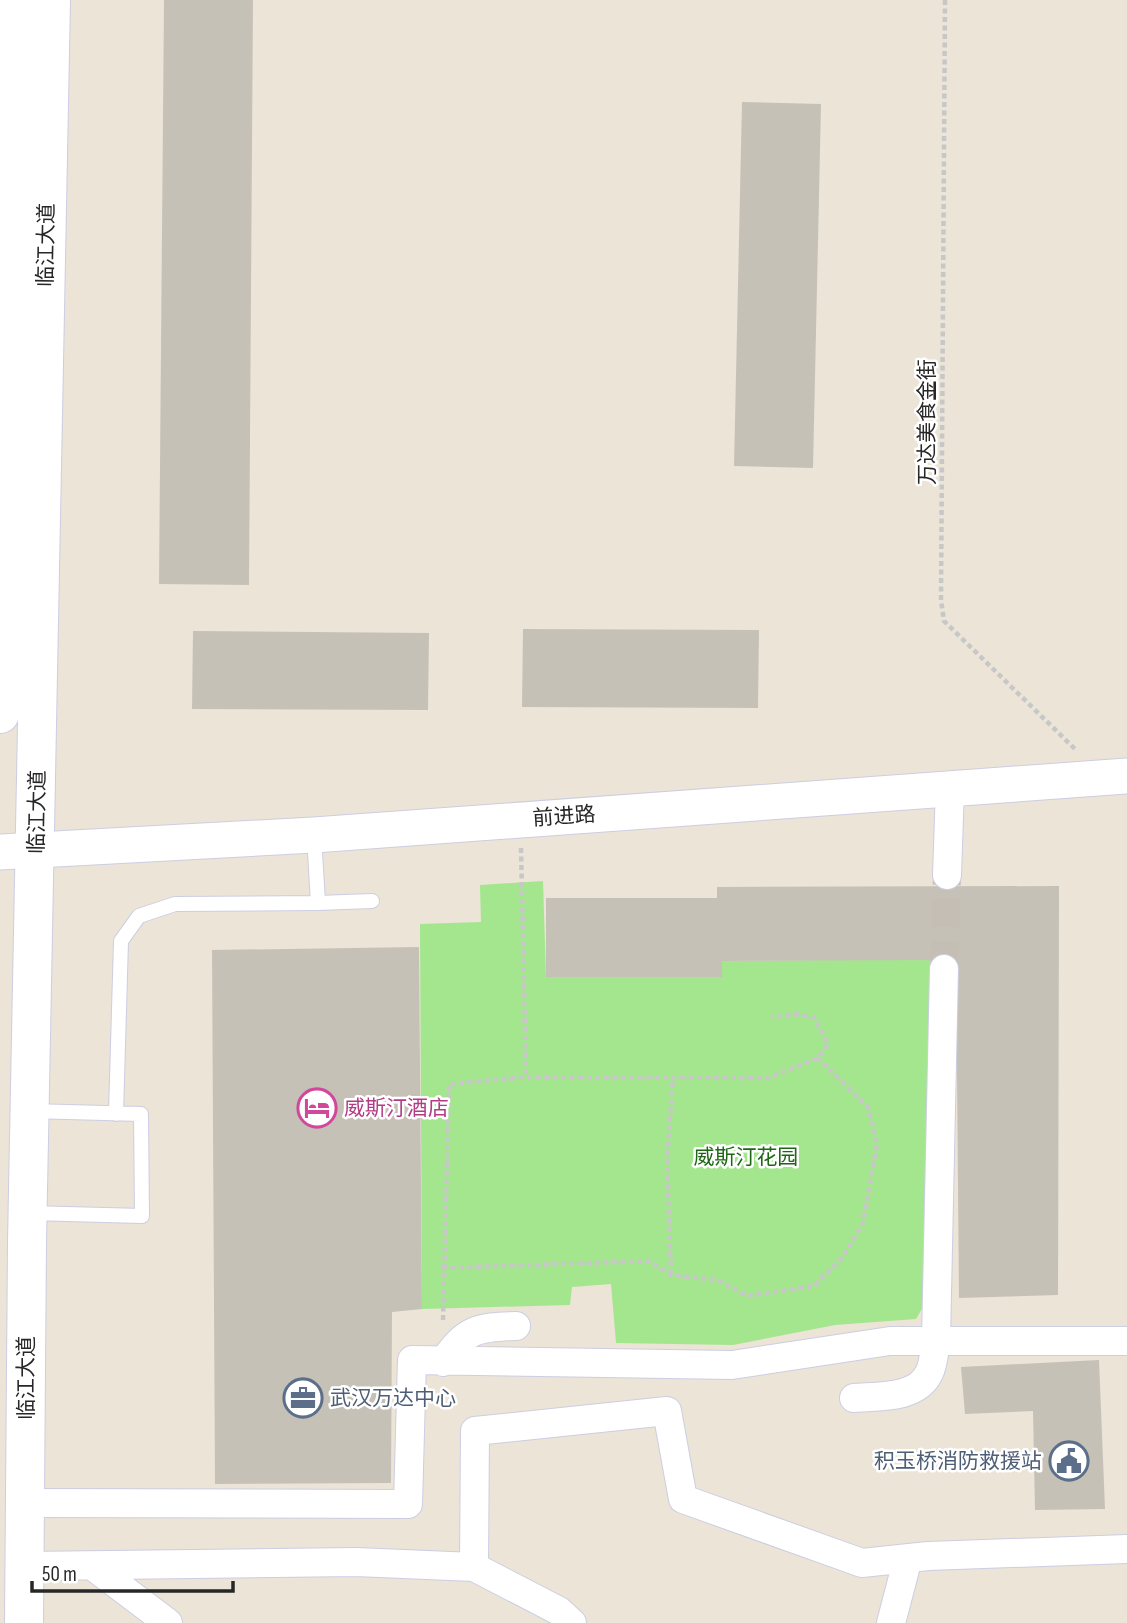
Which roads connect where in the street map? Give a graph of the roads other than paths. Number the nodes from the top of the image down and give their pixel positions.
1 (14, 0) edge
2 (51, 0) edge
3 (0, 714) edge
4 (1115, 776) edge
5 (950, 789) junction
6 (314, 835) junction
7 (18, 851) edge
8 (947, 875) tunnel mouth
9 (372, 901) dead end
10 (318, 903) junction
11 (944, 969) tunnel mouth
12 (30, 1111) junction
13 (116, 1114) junction
14 (27, 1213) junction
15 (516, 1326) dead end
16 (936, 1340) junction
17 (1127, 1341) edge
18 (443, 1362) junction
19 (854, 1398) dead end
20 (25, 1503) junction
21 (1127, 1549) edge
22 (908, 1558) junction
23 (25, 1566) junction
24 (94, 1567) junction
25 (474, 1567) junction
26 (24, 1623) edge
27 (167, 1623) edge
28 (572, 1623) edge
29 (891, 1623) edge

1 - 3 main road, 临江大道
2 - 7 main road, 临江大道
4 - 5 street, 前进路
5 - 6 street, 前进路
5 - 8 street
6 - 7 street, 前进路
6 - 10 lane
7 - 12 main road, 临江大道
9 - 10 lane
10 - 13 lane
11 - 16 street
12 - 13 lane
12 - 14 main road, 临江大道
13 - 14 lane
14 - 20 main road, 临江大道
15 - 18 street
16 - 17 street
16 - 18 street
16 - 19 street
18 - 20 street
20 - 23 main road, 临江大道
21 - 22 street
22 - 25 street
22 - 29 street
23 - 24 street
23 - 26 main road, 临江大道
24 - 25 street
24 - 27 street
25 - 28 street

